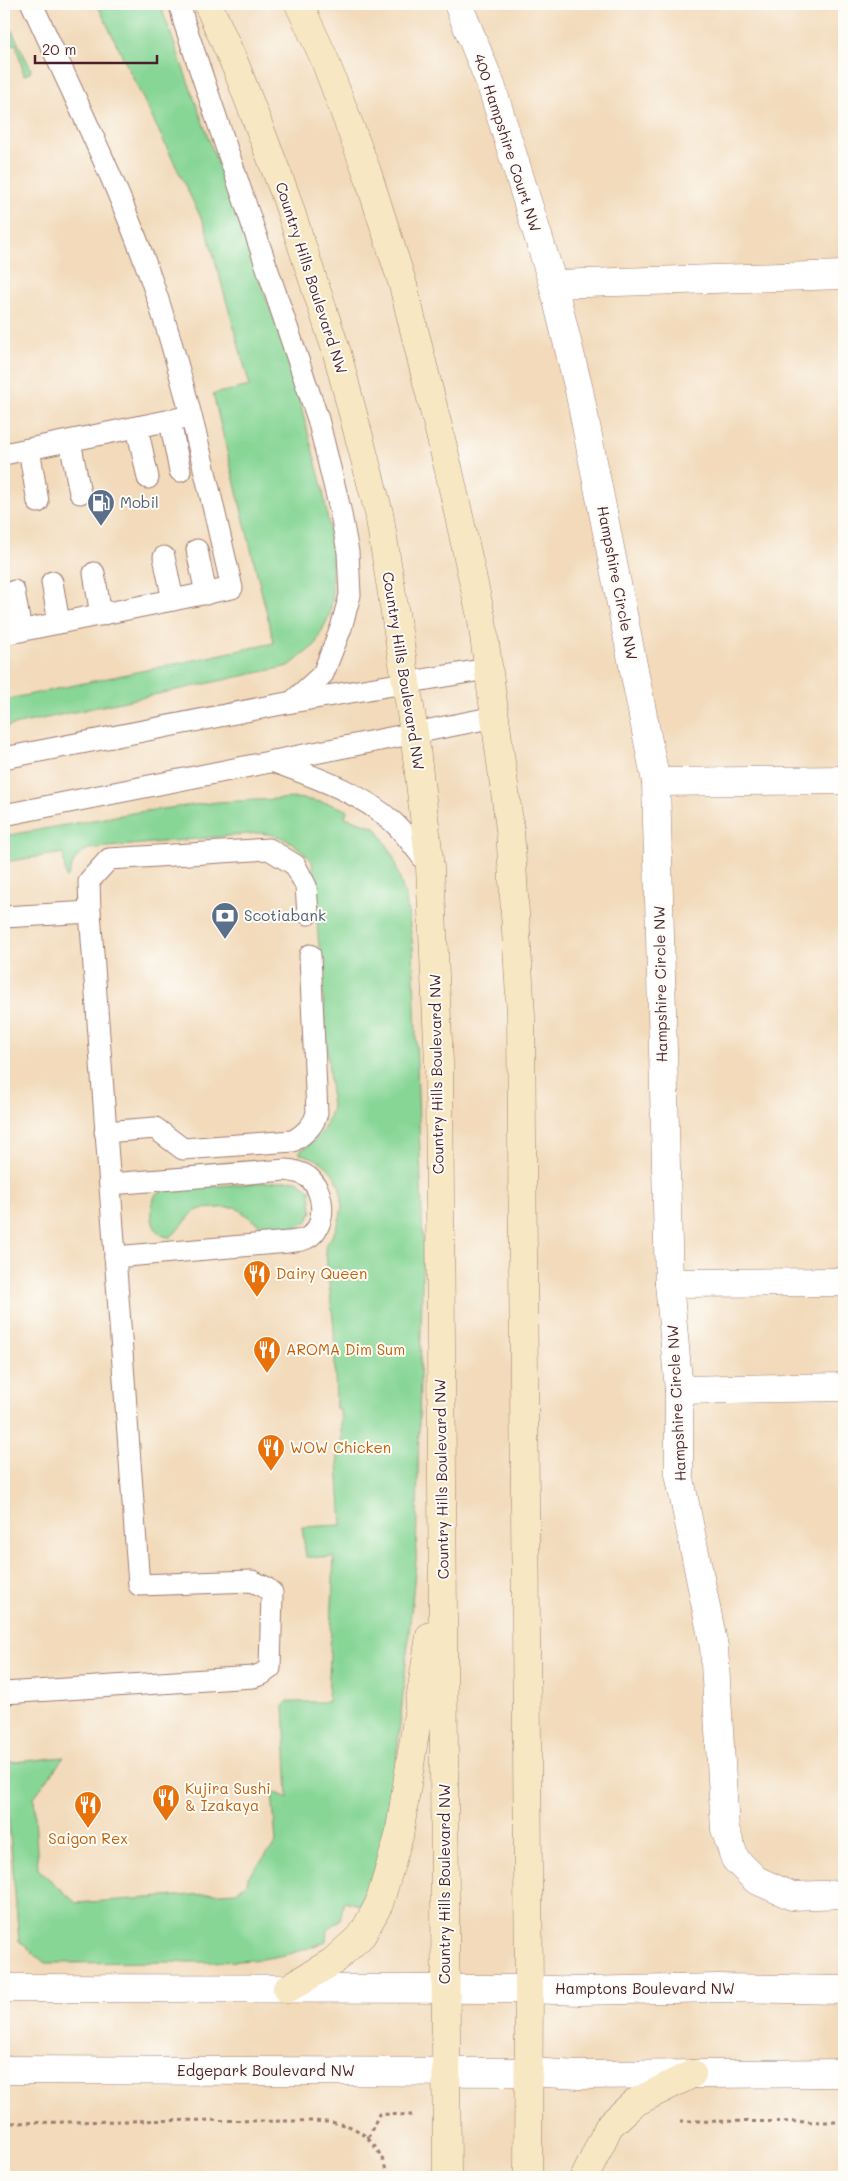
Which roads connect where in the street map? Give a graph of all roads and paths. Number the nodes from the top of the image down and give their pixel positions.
1 (32, 4) edge
2 (180, 4) edge
3 (208, 4) edge
4 (458, 4) edge
5 (299, 6) edge
6 (844, 275) edge
7 (553, 284) junction
8 (191, 416) junction
9 (170, 421) junction
10 (137, 427) junction
11 (70, 441) junction
12 (29, 449) junction
13 (4, 454) edge
14 (180, 471) dead end
15 (148, 478) dead end
16 (80, 493) dead end
17 (38, 502) dead end
18 (196, 550) dead end
19 (164, 557) dead end
20 (94, 573) dead end
21 (52, 582) dead end
22 (14, 591) dead end
23 (206, 594) junction
24 (173, 600) junction
25 (101, 615) junction
26 (59, 623) junction
27 (12, 633) edge
28 (487, 669) junction
29 (405, 682) junction
30 (292, 702) junction
31 (495, 717) junction
32 (414, 732) junction
33 (4, 758) edge
34 (272, 761) junction
35 (844, 780) edge
36 (656, 782) junction
37 (4, 815) edge
38 (430, 867) junction
39 (90, 912) junction
40 (308, 914) dead end
41 (4, 917) edge
42 (310, 955) dead end
43 (105, 1132) junction
44 (110, 1184) junction
45 (115, 1256) junction
46 (844, 1282) edge
47 (669, 1283) junction
48 (844, 1387) edge
49 (680, 1390) junction
50 (443, 1550) junction
51 (4, 1693) edge
52 (844, 1894) edge
53 (4, 1988) edge
54 (287, 1989) junction
55 (446, 1989) junction
56 (529, 1989) junction
57 (844, 1990) edge
58 (4, 2070) edge
59 (446, 2072) junction
60 (529, 2072) junction
61 (844, 2073) edge
62 (692, 2074) junction
63 (379, 2114) dead end
64 (671, 2121) dead end
65 (844, 2122) edge
66 (4, 2123) edge
67 (368, 2138) junction
68 (387, 2177) edge
69 (447, 2177) edge
70 (528, 2177) edge
71 (585, 2177) edge

1 - 8 lane
2 - 30 lane
3 - 29 main road, Country Hills Boulevard NW
4 - 7 street, 400 Hampshire Court NW
5 - 28 main road
6 - 7 street
7 - 36 street, Hampshire Circle NW
8 - 9 lane
8 - 23 lane
9 - 10 lane
9 - 14 lane
10 - 11 lane
10 - 15 lane
11 - 12 lane
11 - 16 lane
12 - 13 lane
12 - 17 lane
18 - 23 lane
19 - 24 lane
20 - 25 lane
21 - 26 lane
22 - 27 lane
23 - 24 lane
24 - 25 lane
25 - 26 lane
26 - 27 lane
28 - 29 lane
28 - 31 main road
29 - 30 lane
29 - 32 main road, Country Hills Boulevard NW
30 - 33 lane
31 - 32 lane
31 - 56 main road
32 - 34 lane
32 - 38 main road, Country Hills Boulevard NW
34 - 37 lane
34 - 38 lane
35 - 36 street
36 - 47 street, Hampshire Circle NW
38 - 50 main road, Country Hills Boulevard NW
39 - 40 lane
39 - 41 lane
39 - 43 lane
42 - 43 lane
43 - 44 lane
44 - 45 lane
44 - 45 lane
45 - 51 lane
46 - 47 street
47 - 49 street, Hampshire Circle NW
48 - 49 street
49 - 52 street, Hampshire Circle NW
50 - 54 main road
50 - 55 main road, Country Hills Boulevard NW
53 - 54 street
54 - 55 street
55 - 56 street, Hamptons Boulevard NW
55 - 59 main road, Country Hills Boulevard NW
56 - 57 street, Hamptons Boulevard NW
56 - 60 main road
58 - 59 street, Edgepark Boulevard NW
59 - 60 street, Edgepark Boulevard NW
59 - 69 main road, Country Hills Boulevard NW
60 - 62 street
60 - 70 main road
61 - 62 street
62 - 71 main road
63 - 67 path
64 - 65 path
66 - 67 path
67 - 68 path

